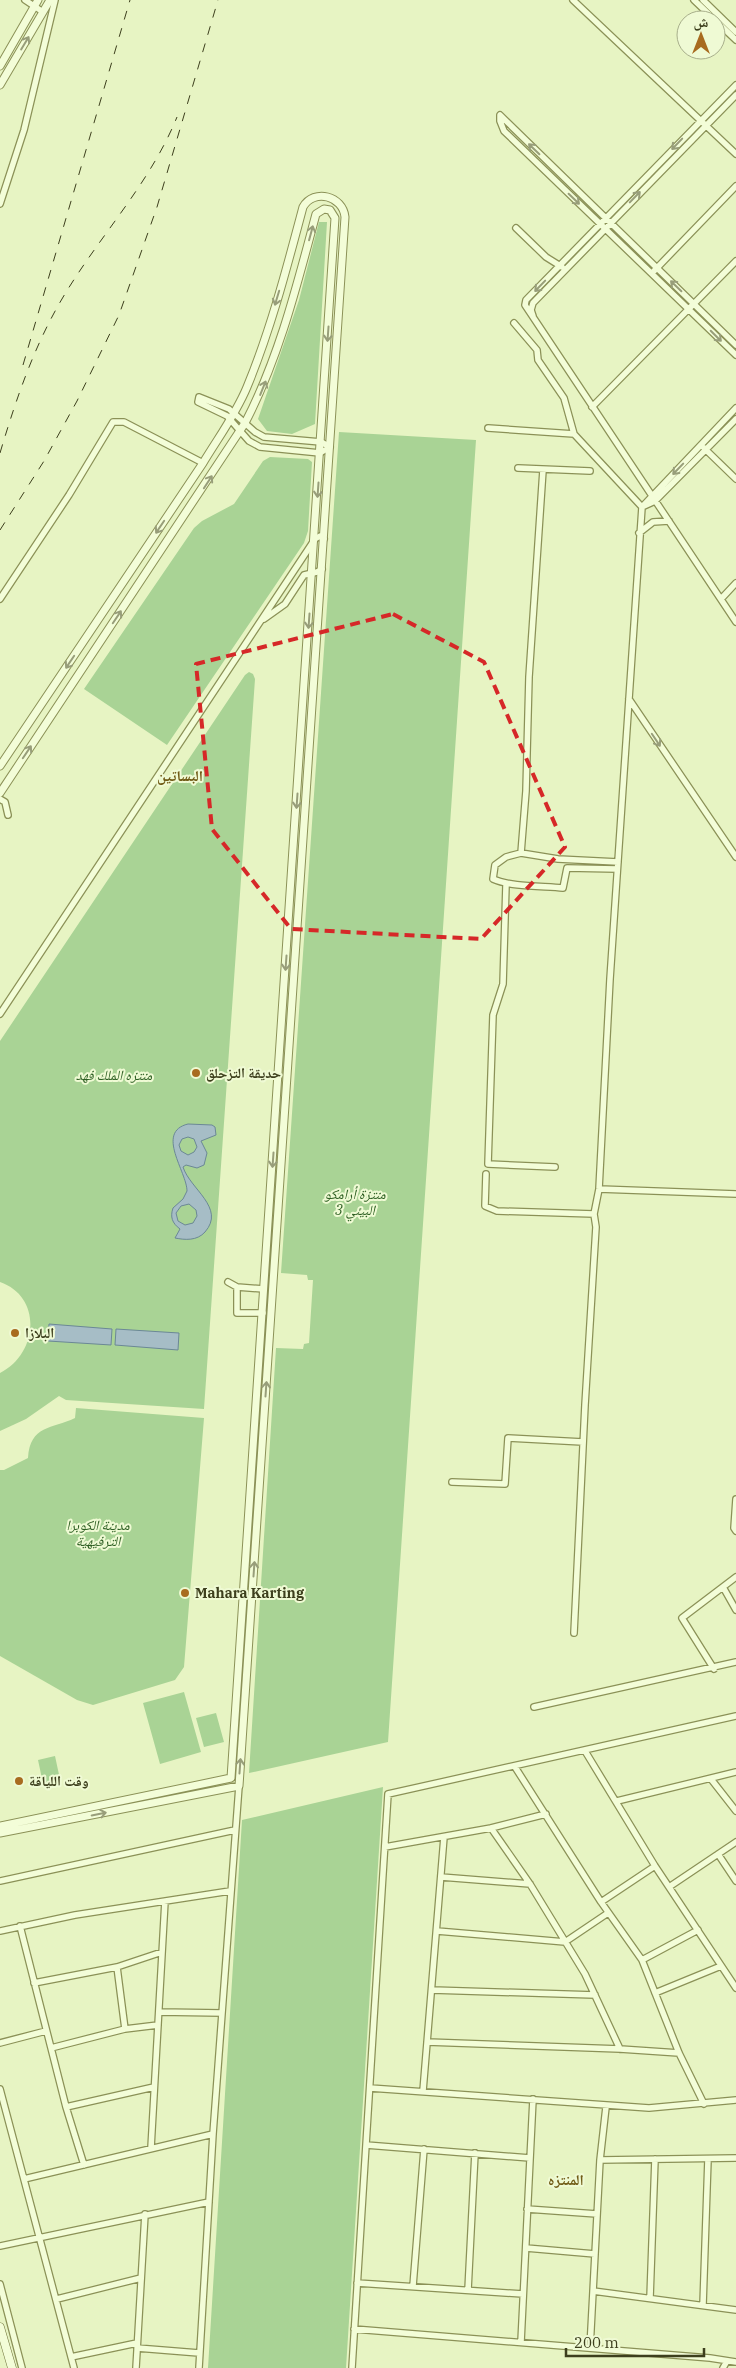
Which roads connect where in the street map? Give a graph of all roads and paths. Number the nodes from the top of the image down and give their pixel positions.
1 (25, 0) edge
2 (50, 0) edge
3 (55, 0) edge
4 (573, 0) edge
5 (694, 0) edge
6 (703, 0) edge
7 (36, 3) edge
8 (705, 10) edge
9 (43, 12) junction
10 (726, 30) edge
11 (736, 32) edge
12 (736, 40) edge
13 (0, 66) edge
14 (0, 85) edge
15 (736, 85) edge
16 (736, 95) edge
17 (702, 123) junction
18 (736, 154) edge
19 (553, 168) junction
20 (548, 173) junction
21 (736, 186) edge
22 (0, 204) edge
23 (591, 204) junction
24 (303, 207) junction
25 (586, 210) junction
26 (316, 214) junction
27 (345, 217) junction
28 (335, 218) junction
29 (605, 218) junction
30 (610, 223) junction
31 (602, 226) junction
32 (516, 228) dead end
33 (736, 261) edge
34 (560, 265) junction
35 (657, 268) junction
36 (565, 270) junction
37 (651, 274) junction
38 (694, 304) junction
39 (690, 310) junction
40 (514, 323) dead end
41 (537, 325) junction
42 (736, 345) edge
43 (736, 355) edge
44 (592, 406) junction
45 (736, 408) edge
46 (232, 416) junction
47 (736, 419) edge
48 (246, 423) junction
49 (488, 428) dead end
50 (240, 432) junction
51 (574, 434) junction
52 (321, 442) junction
53 (700, 445) junction
54 (330, 447) junction
55 (706, 451) junction
56 (320, 453) junction
57 (203, 463) junction
58 (518, 468) dead end
59 (543, 470) junction
60 (590, 471) dead end
61 (736, 479) edge
62 (653, 498) junction
63 (642, 507) junction
64 (669, 522) junction
65 (639, 533) junction
66 (315, 539) junction
67 (324, 539) junction
68 (322, 567) junction
69 (312, 572) junction
70 (736, 583) edge
71 (0, 599) edge
72 (720, 599) junction
73 (260, 622) junction
74 (736, 622) edge
75 (308, 640) junction
76 (317, 640) junction
77 (629, 699) junction
78 (0, 766) edge
79 (298, 784) junction
80 (307, 784) junction
81 (0, 793) edge
82 (0, 799) edge
83 (8, 816) dead end
84 (521, 854) junction
85 (736, 857) edge
86 (618, 862) junction
87 (617, 869) junction
88 (506, 885) junction
89 (291, 894) junction
90 (300, 894) junction
91 (0, 1014) edge
92 (282, 1017) junction
93 (291, 1018) junction
94 (275, 1128) junction
95 (284, 1129) junction
96 (555, 1167) dead end
97 (486, 1174) dead end
98 (598, 1189) junction
99 (736, 1194) edge
100 (594, 1214) junction
101 (264, 1279) junction
102 (273, 1280) junction
103 (228, 1282) dead end
104 (237, 1287) junction
105 (264, 1289) junction
106 (263, 1313) junction
107 (261, 1330) junction
108 (270, 1331) junction
109 (259, 1371) junction
110 (267, 1372) junction
111 (256, 1414) junction
112 (264, 1414) junction
113 (583, 1442) junction
114 (452, 1482) dead end
115 (736, 1499) edge
116 (249, 1509) junction
117 (258, 1510) junction
118 (736, 1531) edge
119 (736, 1577) edge
120 (723, 1587) junction
121 (736, 1610) edge
122 (241, 1620) junction
123 (251, 1620) junction
124 (574, 1633) dead end
125 (736, 1662) edge
126 (714, 1669) junction
127 (534, 1707) dead end
128 (736, 1716) edge
129 (235, 1717) junction
130 (244, 1718) junction
131 (585, 1751) junction
132 (515, 1767) junction
133 (736, 1772) edge
134 (231, 1778) junction
135 (711, 1779) junction
136 (239, 1786) junction
137 (617, 1801) junction
138 (736, 1811) edge
139 (546, 1814) junction
140 (1, 1825) edge
141 (491, 1828) junction
142 (235, 1830) junction
143 (9, 1832) junction
144 (0, 1833) edge
145 (444, 1837) junction
146 (736, 1842) edge
147 (385, 1847) junction
148 (718, 1854) junction
149 (656, 1866) junction
150 (441, 1877) junction
151 (0, 1881) edge
152 (736, 1881) edge
153 (530, 1884) junction
154 (669, 1887) junction
155 (230, 1891) junction
156 (165, 1901) junction
157 (601, 1902) junction
158 (608, 1913) junction
159 (20, 1926) junction
160 (698, 1930) junction
161 (0, 1931) edge
162 (437, 1931) junction
163 (565, 1942) junction
164 (162, 1952) junction
165 (642, 1960) junction
166 (721, 1966) junction
167 (117, 1967) junction
168 (34, 1983) junction
169 (736, 1988) edge
170 (432, 1990) junction
171 (655, 1993) junction
172 (595, 1995) junction
173 (159, 2012) junction
174 (222, 2013) junction
175 (158, 2025) junction
176 (125, 2029) junction
177 (46, 2031) junction
178 (427, 2042) junction
179 (0, 2043) edge
180 (51, 2048) junction
181 (620, 2049) junction
182 (679, 2053) junction
183 (154, 2087) junction
184 (370, 2088) junction
185 (0, 2089) edge
186 (423, 2092) junction
187 (533, 2099) junction
188 (736, 2100) edge
189 (704, 2104) junction
190 (606, 2107) junction
191 (66, 2108) junction
192 (213, 2134) junction
193 (366, 2145) junction
194 (151, 2148) junction
195 (424, 2149) junction
196 (475, 2153) junction
197 (530, 2158) junction
198 (736, 2158) edge
199 (655, 2159) junction
200 (708, 2159) junction
201 (600, 2160) junction
202 (84, 2165) junction
203 (24, 2179) junction
204 (208, 2202) junction
205 (527, 2209) junction
206 (145, 2214) junction
207 (597, 2214) junction
208 (38, 2236) junction
209 (0, 2246) edge
210 (526, 2248) junction
211 (595, 2254) junction
212 (141, 2278) junction
213 (357, 2283) junction
214 (0, 2284) edge
215 (413, 2286) junction
216 (468, 2290) junction
217 (593, 2291) junction
218 (523, 2294) junction
219 (650, 2298) junction
220 (57, 2299) junction
221 (703, 2306) junction
222 (736, 2310) edge
223 (0, 2327) edge
224 (354, 2329) junction
225 (521, 2342) junction
226 (137, 2346) junction
227 (590, 2348) junction
228 (200, 2353) junction
229 (71, 2357) junction
230 (727, 2361) junction
231 (736, 2362) edge
232 (12, 2368) edge
233 (22, 2368) edge
234 (74, 2368) edge
235 (136, 2368) edge
236 (198, 2368) edge
237 (352, 2368) edge
238 (723, 2368) edge

1 - 7 street
2 - 9 street
3 - 22 street
4 - 17 street
5 - 8 street
6 - 11 street
7 - 9 street
7 - 13 street
14 -> 9 street
10 - 12 street
15 - 17 street
16 - 17 street
17 - 18 street
17 -> 29 street
30 -> 17 street
19 - 20 street
19 -> 20 street
19 - 23 street
20 -> 25 street
21 - 35 street
23 - 25 street
23 - 29 street
24 - 26 street
24 - 27 street
24 -> 46 street
25 - 31 street
26 - 28 street
48 -> 26 street
27 - 28 street
27 - 54 street
28 -> 52 street
29 - 30 street
29 - 31 street
30 - 31 street
30 - 35 street
31 - 34 street
31 - 36 street
31 - 37 street
32 - 34 street
33 - 38 street
34 - 36 street
34 -> 41 street
35 - 37 street
38 -> 35 street
36 - 41 street
37 - 39 street
38 - 39 street
38 - 42 street
39 -> 43 street
39 - 44 street
40 - 51 street
41 - 44 street
44 - 62 street
45 - 53 street
46 - 46 street
46 - 48 street
46 - 50 street
46 - 57 street
47 - 55 street
48 - 50 street
48 - 52 street
49 - 51 street
50 - 56 street
81 -> 50 street
51 - 63 street
52 - 54 street
52 - 56 street
53 - 55 street
53 -> 62 street
54 - 56 street
54 - 67 street
55 - 61 street
55 - 62 street
56 -> 66 street
57 - 71 street
57 -> 78 street
58 - 59 street
59 - 60 street
59 - 84 street
62 - 63 street
62 - 64 street
63 - 65 street
64 - 65 street
64 - 72 street
65 - 77 street
66 - 67 street
66 - 69 street
66 - 73 street
67 - 68 street
68 - 69 street
68 - 76 street
69 - 73 street
69 -> 75 street
70 - 72 street
72 - 74 street
73 - 91 street
75 - 76 street
75 - 79 street
76 - 80 street
77 -> 85 street
77 - 86 street
79 - 80 street
79 -> 89 street
80 - 90 street
82 - 83 street
84 - 86 street
84 - 88 street
86 - 87 street
87 - 88 street
87 - 98 street
88 - 96 street
89 - 90 street
89 -> 92 street
90 - 93 street
92 - 93 street
92 - 94 street
93 - 95 street
94 - 95 street
94 -> 101 street
95 - 102 street
97 - 100 street
98 - 99 street
98 - 100 street
100 - 113 street
101 - 102 street
101 - 105 street
102 - 108 street
103 - 104 street
104 - 105 street
104 - 106 street
105 - 106 street
106 - 107 street
107 - 108 street
107 - 109 street
108 - 110 street
109 - 110 street
109 - 111 street
112 -> 110 street
111 - 112 street
111 - 116 street
112 - 117 street
113 - 114 street
113 - 124 street
115 - 118 street
116 - 117 street
116 - 122 street
123 -> 117 street
119 - 120 street
120 - 121 street
120 - 126 street
122 - 123 street
122 - 129 street
123 - 130 street
125 - 126 street
126 - 127 street
128 - 131 street
129 - 130 street
129 - 134 street
136 -> 130 street
131 - 132 street
131 - 137 street
132 - 139 street
132 - 147 street
133 - 135 street
134 - 136 street
134 - 140 street
135 - 137 street
135 - 138 street
136 - 142 street
143 -> 136 street
137 - 149 street
139 - 141 street
139 - 157 street
140 - 143 street
141 - 145 street
141 - 153 street
142 - 151 street
142 - 155 street
143 - 144 street
145 - 147 street
145 - 150 street
146 - 148 street
147 - 184 street
148 - 152 street
148 - 154 street
149 - 154 street
149 - 157 street
150 - 153 street
150 - 162 street
153 - 163 street
154 - 160 street
155 - 156 street
155 - 174 street
156 - 159 street
156 - 164 street
157 - 158 street
158 - 163 street
158 - 165 street
159 - 161 street
159 - 168 street
160 - 165 street
160 - 166 street
162 - 163 street
162 - 170 street
163 - 172 street
164 - 167 street
164 - 173 street
165 - 171 street
166 - 169 street
166 - 171 street
167 - 168 street
167 - 176 street
168 - 177 street
170 - 172 street
170 - 178 street
171 - 182 street
172 - 181 street
173 - 174 street
173 - 175 street
174 - 192 street
175 - 176 street
175 - 183 street
176 - 180 street
177 - 179 street
177 - 180 street
178 - 181 street
178 - 186 street
180 - 191 street
181 - 182 street
182 - 189 street
183 - 191 street
183 - 194 street
184 - 186 street
184 - 193 street
185 - 203 street
186 - 187 street
187 - 190 street
187 - 197 street
188 - 189 street
189 - 190 street
190 - 201 street
191 - 202 street
192 - 194 street
192 - 204 street
193 - 195 street
193 - 213 street
194 - 202 street
195 - 196 street
195 - 215 street
196 - 197 street
196 - 216 street
197 - 205 street
198 - 200 street
199 - 200 street
199 - 201 street
199 - 219 street
200 - 221 street
201 - 207 street
202 - 203 street
203 - 208 street
204 - 206 street
204 - 228 street
205 - 207 street
205 - 210 street
206 - 208 street
206 - 212 street
207 - 211 street
208 - 209 street
208 - 220 street
210 - 211 street
210 - 218 street
211 - 217 street
212 - 220 street
212 - 226 street
213 - 215 street
213 - 224 street
214 - 233 street
215 - 216 street
216 - 218 street
217 - 219 street
217 - 227 street
218 - 225 street
219 - 221 street
220 - 229 street
221 - 222 street
223 - 232 main road
224 - 225 street
224 - 237 street
225 - 227 street
226 - 228 street
226 - 229 street
226 - 235 street
227 - 230 street
228 - 236 street
229 - 234 street
230 - 231 street
230 - 238 street

